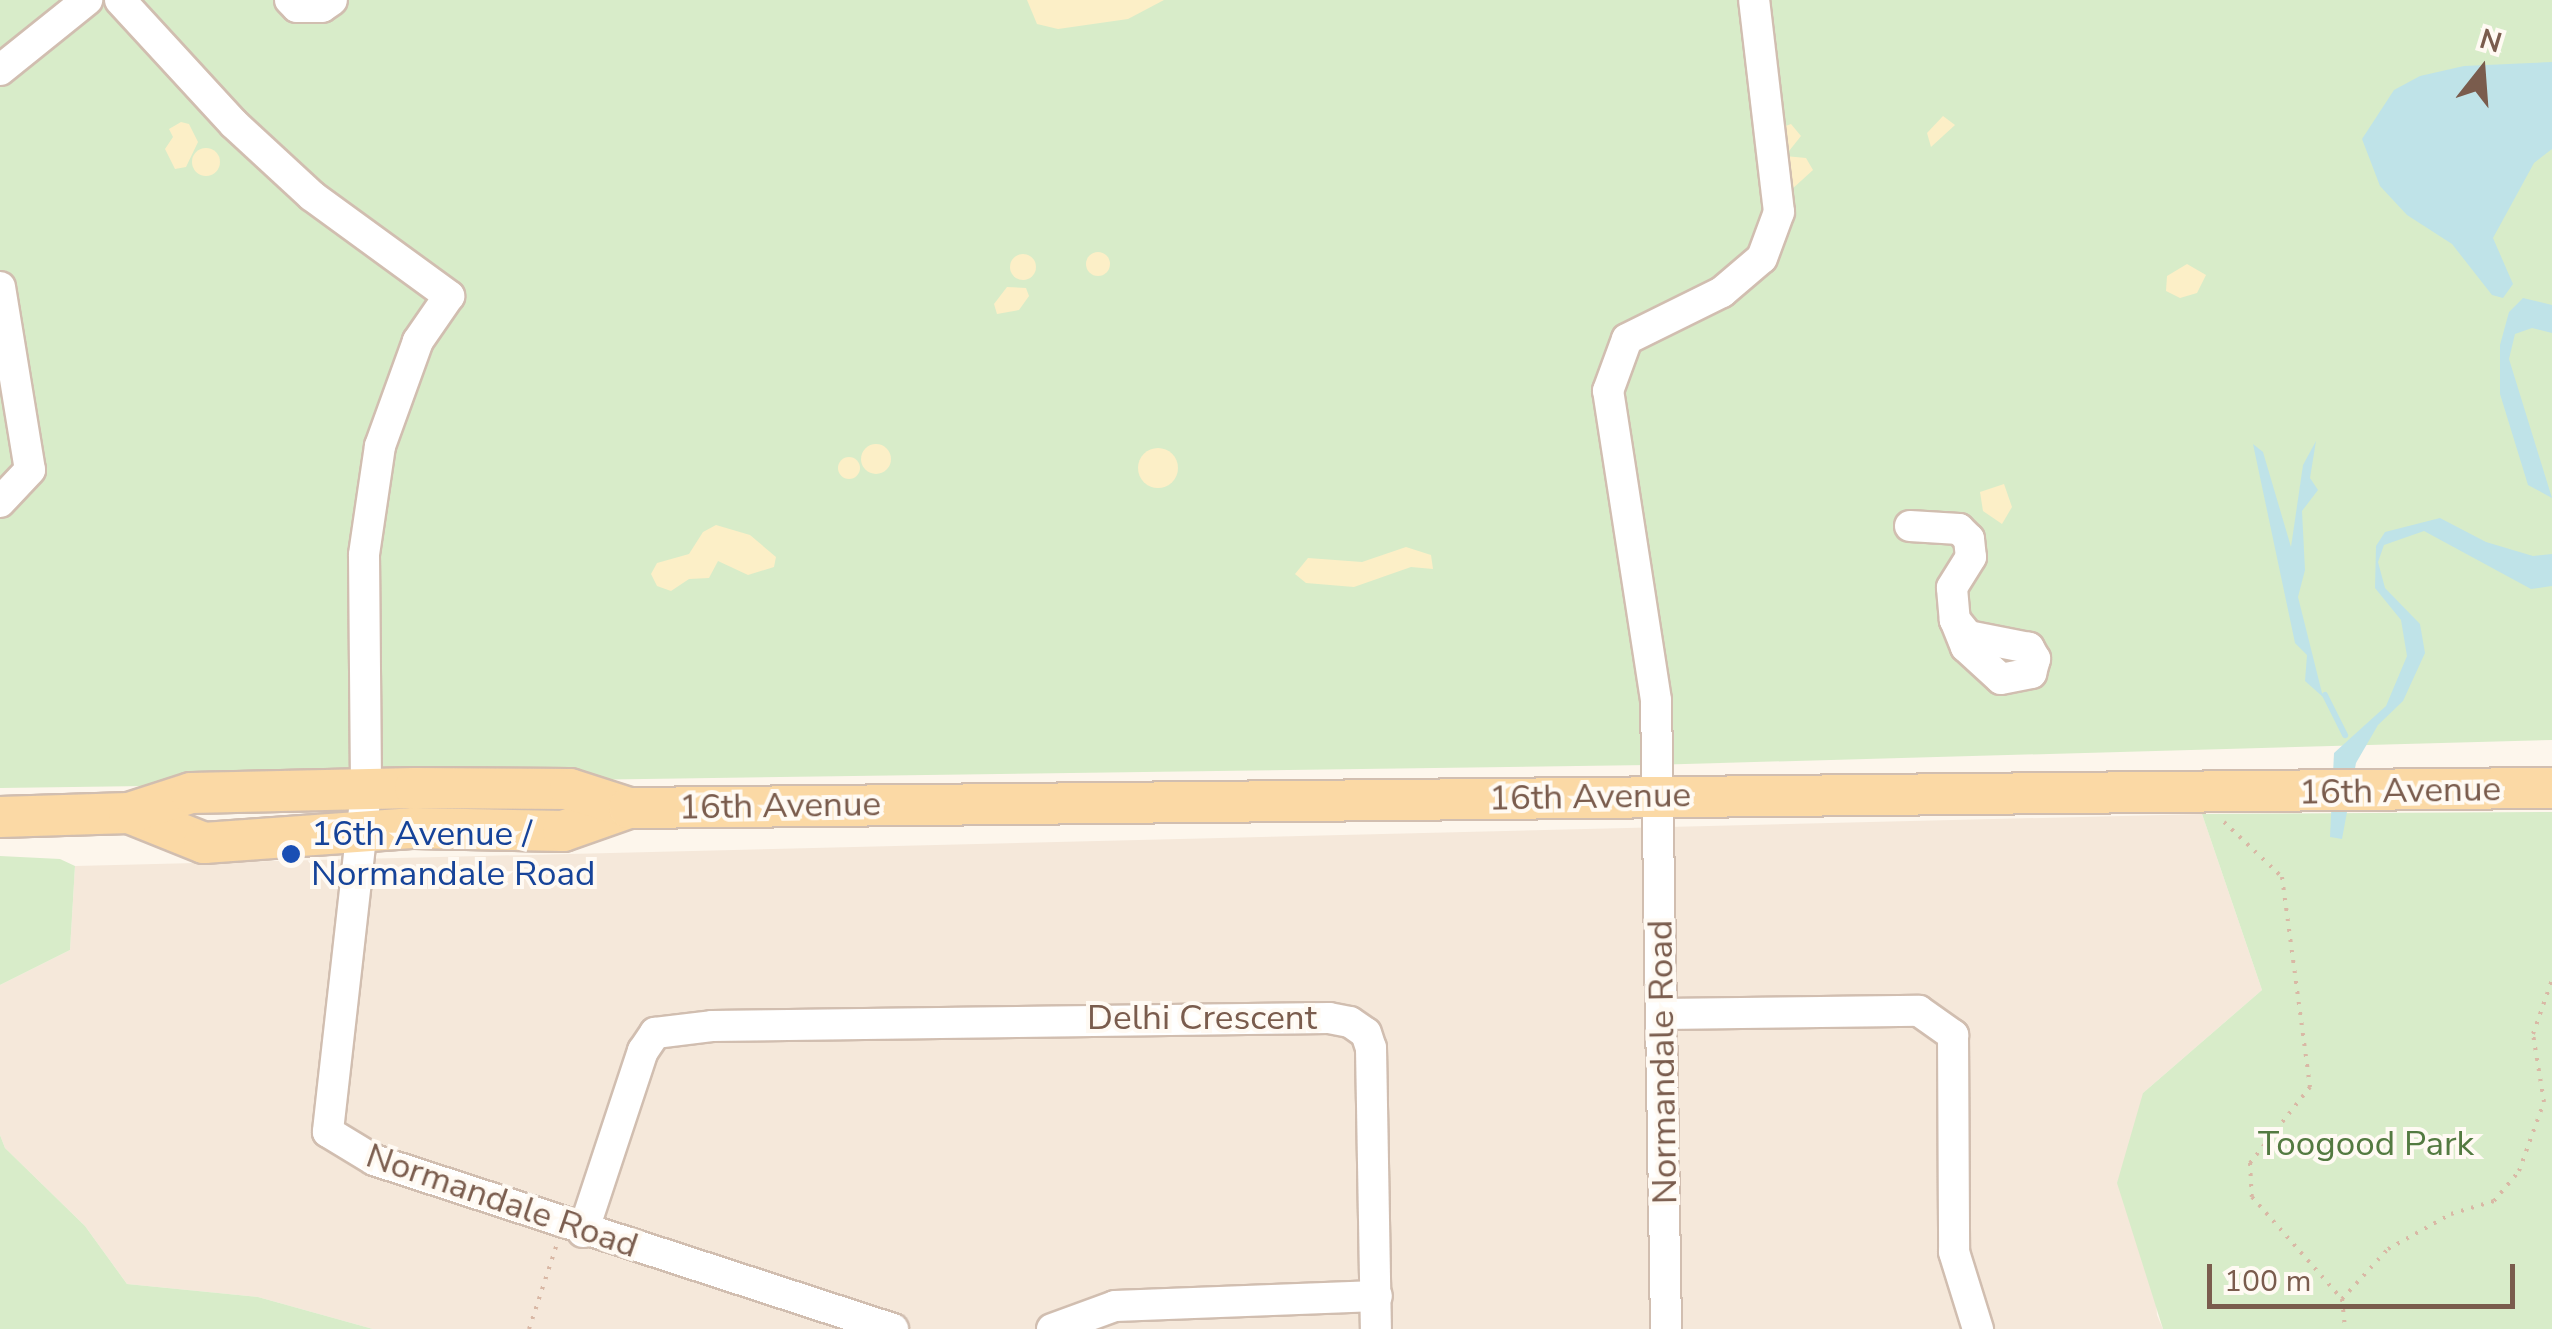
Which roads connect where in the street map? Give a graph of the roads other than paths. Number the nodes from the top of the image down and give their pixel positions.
1 (87, 0) edge
2 (120, 0) edge
3 (290, 0) edge
4 (332, 0) edge
5 (1754, 0) edge
6 (1, 66) edge
7 (0, 287) edge
8 (0, 502) edge
9 (1910, 526) dead end
10 (1954, 620) dead end
11 (2552, 788) edge
12 (366, 792) junction
13 (1657, 796) junction
14 (629, 808) junction
15 (129, 814) junction
16 (0, 817) edge
17 (361, 834) junction
18 (1663, 1014) junction
19 (573, 1228) junction
20 (1377, 1296) junction
21 (893, 1329) edge
22 (1052, 1329) edge
23 (1376, 1329) edge
24 (1666, 1329) edge
25 (1978, 1329) edge

1 - 6 street
2 - 12 street, Normandale Road
3 - 4 street
5 - 13 street, Normandale Road
7 - 8 street
9 - 10 street
11 - 13 main road, 16th Avenue
12 - 14 main road, 16th Avenue
12 - 15 main road, 16th Avenue
12 - 17 street, Normandale Road
13 - 14 main road, 16th Avenue
13 - 18 street, Normandale Road
14 - 17 main road, 16th Avenue
15 - 16 main road, 16th Avenue
15 - 17 main road, 16th Avenue
17 - 19 street, Normandale Road
18 - 24 street, Normandale Road
18 - 25 street
19 - 20 street, Delhi Crescent
19 - 21 street, Normandale Road
20 - 22 street
20 - 23 street

